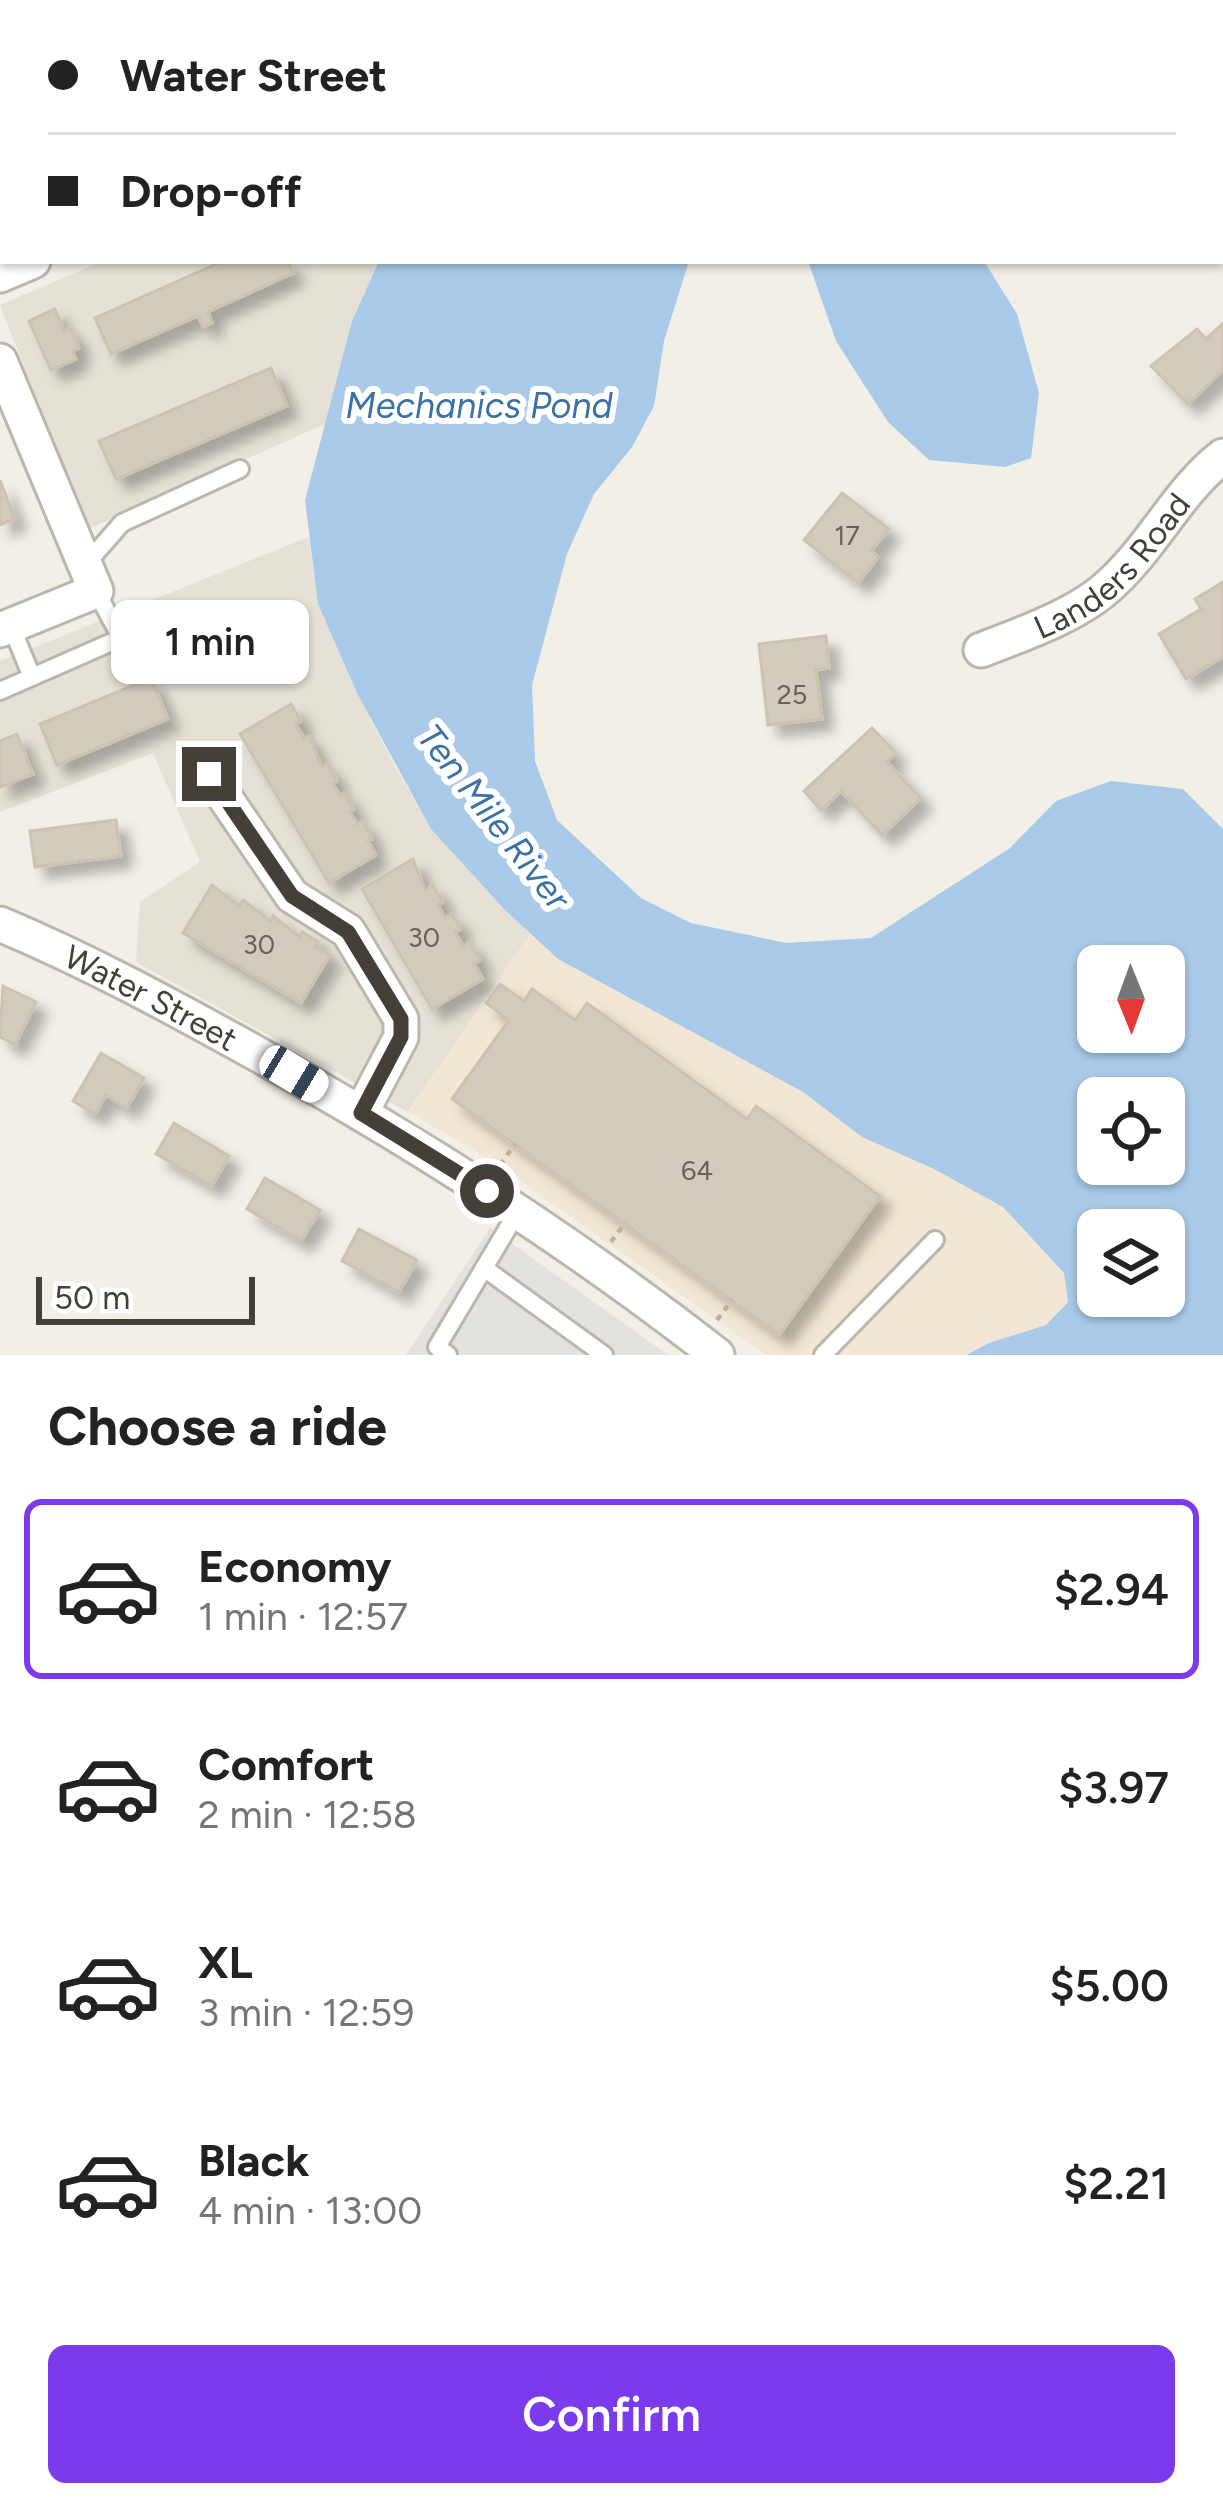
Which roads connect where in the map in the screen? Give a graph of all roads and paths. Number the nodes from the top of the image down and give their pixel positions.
1 (0, 361) edge
2 (1223, 456) edge
3 (240, 469) dead end
4 (91, 578) junction
5 (5, 628) edge
6 (981, 650) dead end
7 (32, 677) junction
8 (0, 691) edge
9 (209, 774) dead end
10 (0, 924) edge
11 (361, 1113) junction
12 (515, 1144) dead end
13 (496, 1170) dead end
14 (518, 1211) junction
15 (625, 1223) dead end
16 (935, 1240) dead end
17 (607, 1246) dead end
18 (484, 1268) junction
19 (732, 1300) dead end
20 (716, 1340) edge
21 (448, 1355) edge
22 (604, 1355) edge
23 (823, 1355) edge

1 - 4 street
2 - 6 street, Landers Road
3 - 4 lane
4 - 5 street
4 - 7 lane
5 - 7 lane
7 - 8 lane
9 - 11 street
10 - 11 street, Water Street
11 - 14 street, Water Street
12 - 13 path
14 - 18 lane
14 - 20 street, Water Street
15 - 17 path
16 - 23 lane
18 - 21 lane
18 - 22 lane
19 - 20 path

